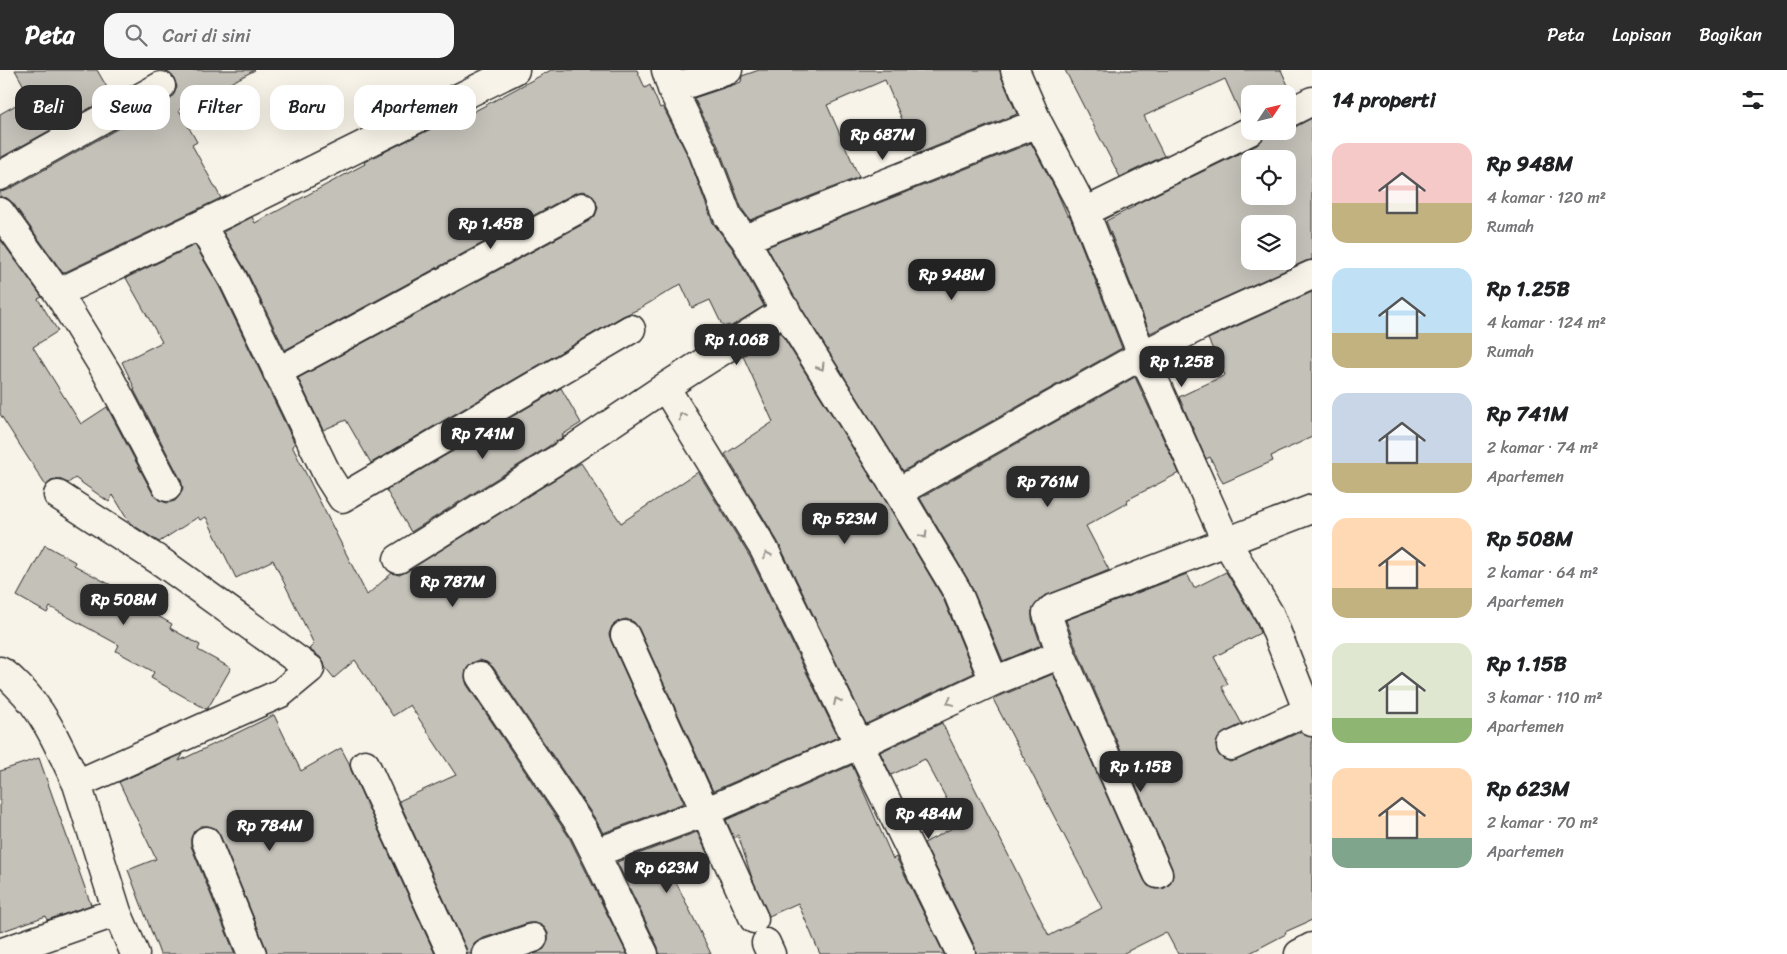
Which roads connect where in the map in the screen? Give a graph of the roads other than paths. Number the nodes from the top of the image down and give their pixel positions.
1 (515, 70) edge
2 (728, 70) edge
3 (1015, 70) edge
4 (669, 80) edge
5 (1312, 100) edge
6 (1296, 108) edge
7 (1038, 124) junction
8 (92, 125) edge
9 (1241, 135) edge
10 (0, 176) edge
11 (582, 207) dead end
12 (0, 212) edge
13 (1085, 212) junction
14 (201, 225) junction
15 (744, 239) junction
16 (1312, 275) edge
17 (58, 292) junction
18 (786, 310) junction
19 (630, 329) dead end
20 (1142, 355) junction
21 (277, 372) junction
22 (665, 387) junction
23 (167, 487) dead end
24 (898, 492) junction
25 (58, 495) dead end
26 (1312, 509) edge
27 (1226, 541) junction
28 (398, 559) dead end
29 (625, 635) dead end
30 (1061, 654) junction
31 (0, 671) edge
32 (480, 676) dead end
33 (994, 681) junction
34 (1310, 714) edge
35 (858, 745) junction
36 (1231, 746) dead end
37 (365, 764) dead end
38 (77, 784) junction
39 (705, 812) junction
40 (206, 841) dead end
41 (595, 853) junction
42 (1158, 874) dead end
43 (117, 912) junction
44 (754, 919) dead end
45 (533, 938) dead end
46 (1312, 947) edge
47 (0, 953) edge
48 (135, 954) edge
49 (252, 954) edge
50 (452, 954) edge
51 (486, 954) edge
52 (644, 954) edge
53 (961, 954) edge
54 (1299, 954) edge

1 - 14 street
2 - 4 street
3 - 7 street
4 - 15 street
5 - 6 street
7 - 13 street
7 - 15 street
8 - 10 street
9 - 13 street
11 - 21 street
12 - 17 street
13 - 20 street
14 - 17 street
14 - 21 street
15 - 18 street
16 - 20 street
17 - 23 street
18 - 22 street
18 -> 24 street
19 - 21 street
20 - 24 street
20 - 27 street
22 - 28 street
35 -> 22 street
24 -> 33 street
25 - 38 street
26 - 27 street
27 - 30 street
27 - 34 street
29 - 39 street
30 - 33 street
30 - 42 street
31 - 38 street
32 - 41 street
33 -> 35 street
34 - 36 street
35 - 39 street
35 - 53 street
37 - 50 street
38 - 43 street
39 - 41 street
39 - 44 street
40 - 49 street
41 - 52 street
43 - 47 street
43 - 48 street
45 - 51 street
46 - 54 street

